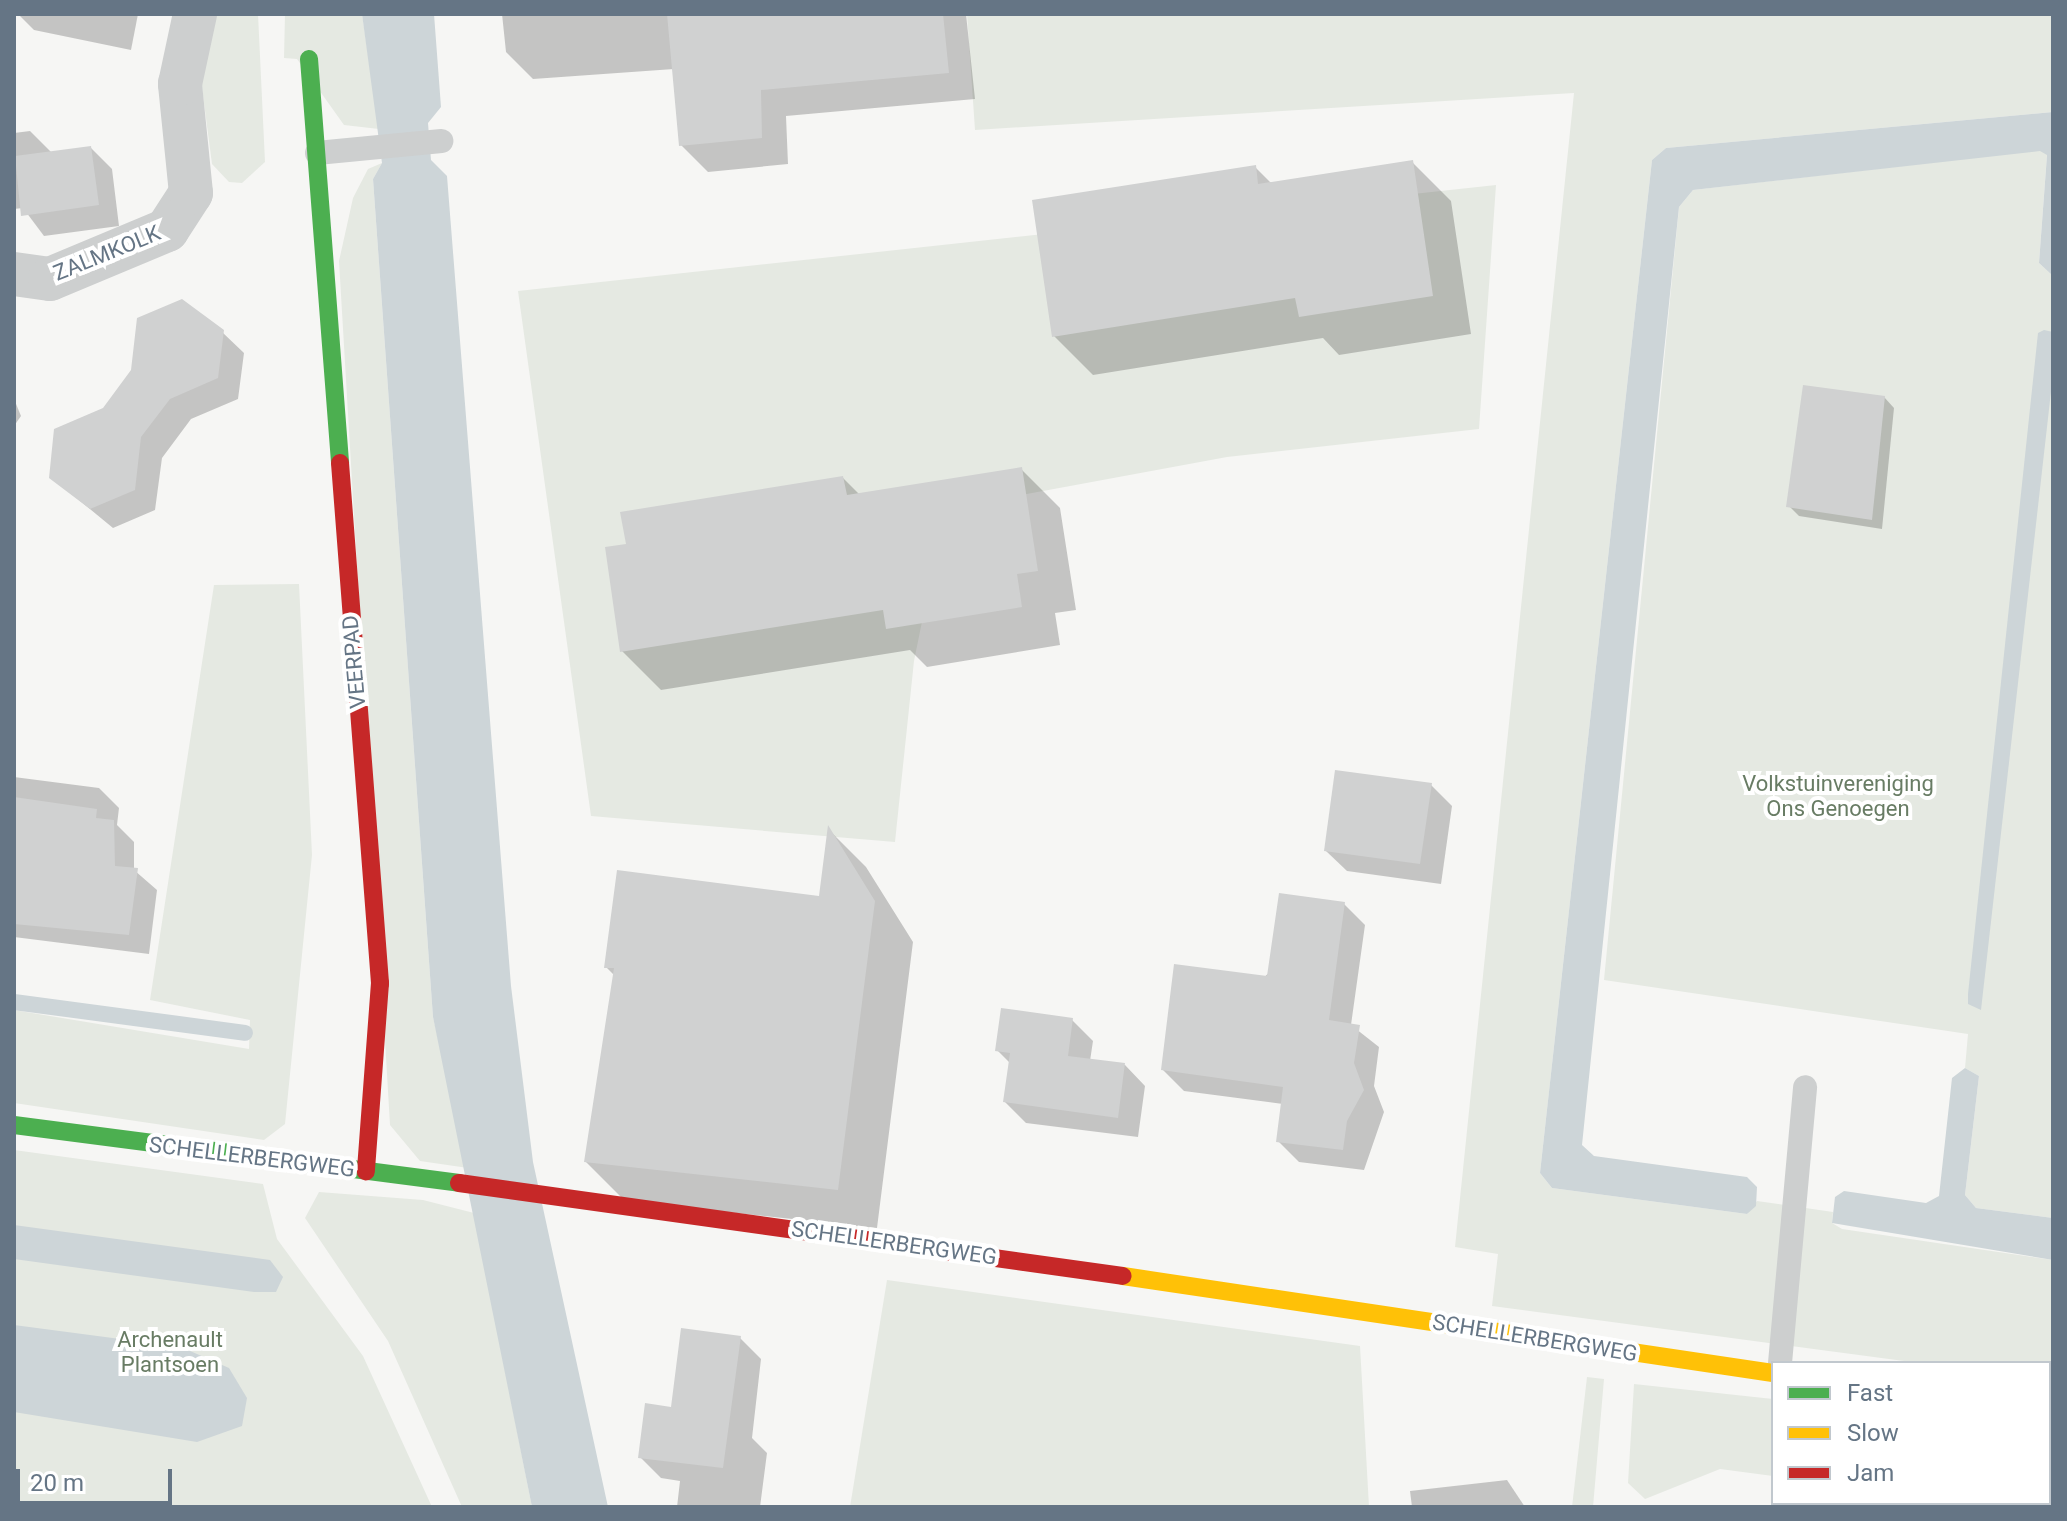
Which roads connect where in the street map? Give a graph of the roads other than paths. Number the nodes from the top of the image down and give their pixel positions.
1 (195, 14) edge
2 (309, 59) dead end
3 (441, 141) dead end
4 (317, 153) junction
5 (14, 274) edge
6 (1805, 1087) dead end
7 (14, 1125) edge
8 (366, 1171) junction
9 (1780, 1361) edge
10 (1771, 1373) edge

1 - 5 street, ZALMKOLK
2 - 4 street, VEERPAD
3 - 4 lane
4 - 8 street, VEERPAD
6 - 9 lane
7 - 8 street, SCHELLERBERGWEG
8 - 10 street, SCHELLERBERGWEG

